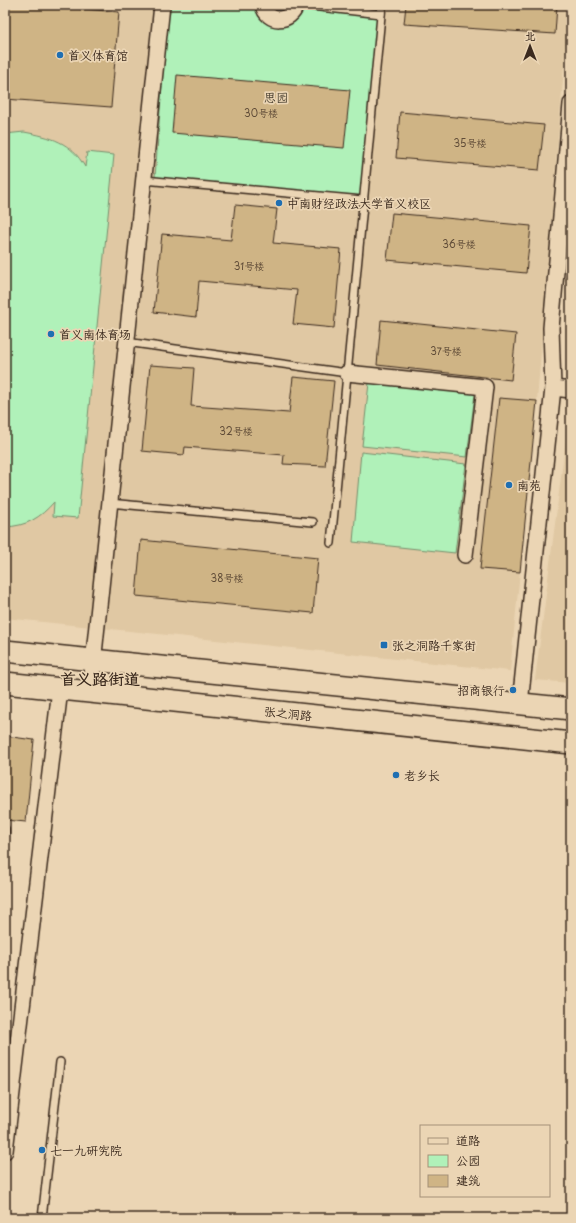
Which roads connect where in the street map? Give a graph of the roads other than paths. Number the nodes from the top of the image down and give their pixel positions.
1 (162, 5) edge
2 (263, 5) edge
3 (296, 5) edge
4 (302, 5) edge
5 (382, 5) edge
6 (381, 14) junction
7 (571, 104) edge
8 (144, 180) junction
9 (363, 200) junction
10 (126, 342) junction
11 (347, 373) junction
12 (553, 388) junction
13 (571, 390) edge
14 (109, 503) junction
15 (313, 522) dead end
16 (330, 543) dead end
17 (465, 555) dead end
18 (5, 651) edge
19 (93, 660) junction
20 (5, 683) edge
21 (60, 689) junction
22 (90, 692) junction
23 (520, 704) junction
24 (571, 709) edge
25 (571, 743) edge
26 (5, 829) edge
27 (5, 833) edge
28 (60, 1062) dead end
29 (5, 1151) edge
30 (42, 1218) edge

1 - 8 street
2 - 3 street
4 - 6 lane
5 - 6 lane
6 - 9 lane
7 - 12 street
8 - 9 lane
8 - 10 street
9 - 11 lane
10 - 11 lane
10 - 14 street
11 - 16 lane
11 - 17 street
12 - 13 street
12 - 23 street
14 - 15 lane
14 - 19 street
18 - 19 main road
19 - 22 street
19 - 23 main road
20 - 21 main road, 张之洞路
21 - 22 main road, 张之洞路
21 - 29 street
22 - 25 main road, 张之洞路
23 - 24 main road
26 - 27 lane
28 - 30 lane

